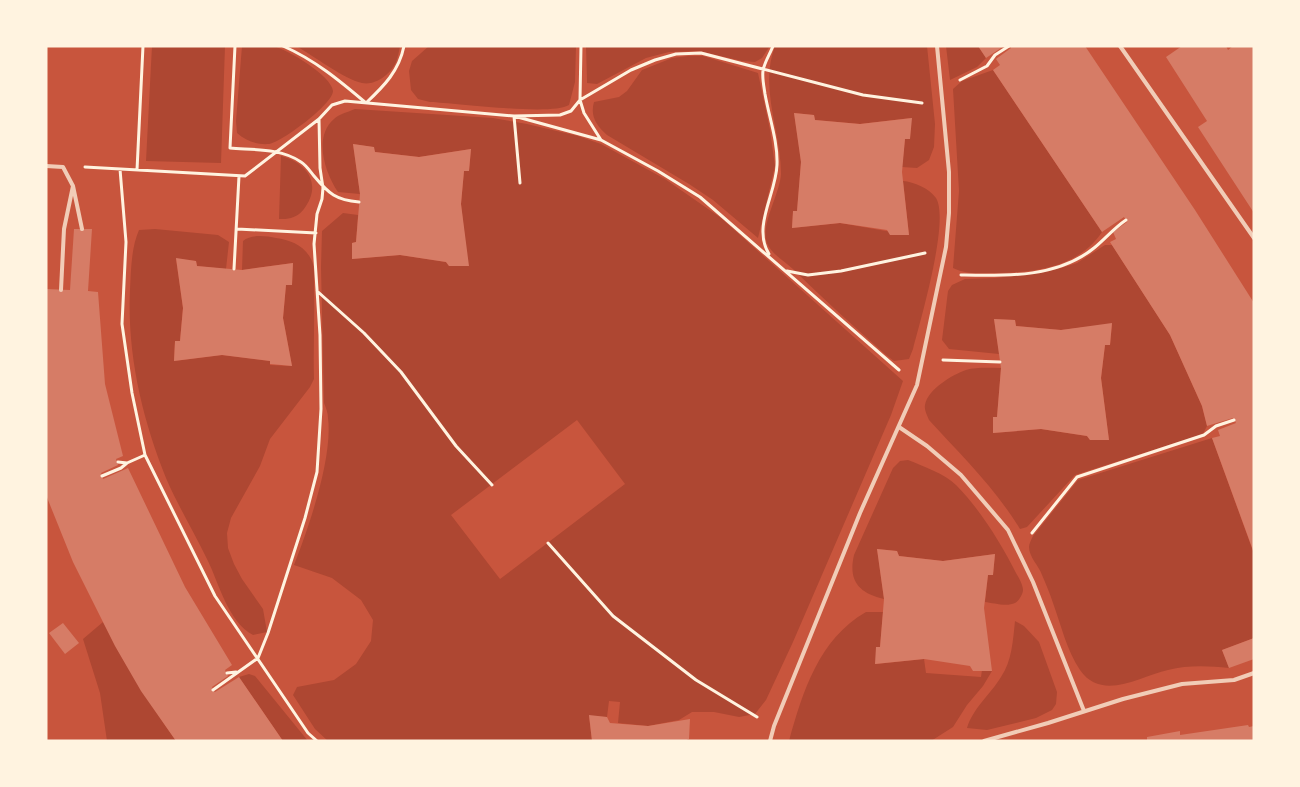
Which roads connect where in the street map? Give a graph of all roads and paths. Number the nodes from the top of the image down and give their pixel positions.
1 (143, 46) edge
2 (235, 46) edge
3 (284, 46) edge
4 (404, 46) edge
5 (581, 46) edge
6 (773, 46) edge
7 (937, 46) edge
8 (1009, 46) edge
9 (1120, 46) edge
10 (763, 70) junction
11 (941, 87) junction
12 (580, 100) junction
13 (366, 103) junction
14 (942, 103) junction
15 (514, 116) junction
16 (318, 119) junction
17 (601, 140) junction
18 (276, 152) junction
19 (46, 166) edge
20 (63, 167) junction
21 (120, 169) junction
22 (137, 170) junction
23 (240, 176) junction
24 (520, 183) dead end
25 (73, 186) junction
26 (323, 188) junction
27 (359, 202) dead end
28 (1126, 220) dead end
29 (82, 229) dead end
30 (237, 229) junction
31 (316, 233) junction
32 (1254, 238) edge
33 (946, 248) junction
34 (771, 257) junction
35 (234, 269) dead end
36 (941, 270) junction
37 (786, 271) junction
38 (61, 290) dead end
39 (317, 291) junction
40 (922, 360) junction
41 (1000, 362) dead end
42 (917, 385) junction
43 (1234, 420) dead end
44 (899, 427) junction
45 (145, 455) junction
46 (118, 462) dead end
47 (127, 463) junction
48 (102, 476) dead end
49 (492, 485) dead end
50 (548, 543) dead end
51 (1018, 550) junction
52 (258, 658) junction
53 (237, 672) junction
54 (227, 673) dead end
55 (1254, 673) edge
56 (214, 690) dead end
57 (1084, 711) junction
58 (774, 726) junction
59 (317, 741) edge
60 (770, 741) edge
61 (984, 741) edge

1 - 22 path
2 - 18 path
3 - 13 path
4 - 13 path
5 - 12 path
6 - 10 path
7 - 11 lane
8 - 11 path
9 - 32 lane
10 - 12 path
10 - 14 path
10 - 34 path
11 - 14 lane
12 - 15 path
12 - 17 path
13 - 15 path
13 - 16 path
14 - 33 lane
15 - 17 path
15 - 24 path
16 - 18 path
16 - 26 path
17 - 34 path
18 - 23 path
18 - 26 path
19 - 20 lane
20 - 21 path
20 - 25 lane
21 - 22 path
21 - 45 path
22 - 23 path
23 - 30 path
25 - 29 lane
25 - 38 lane
26 - 27 path
26 - 31 path
28 - 36 path
30 - 31 path
30 - 35 path
31 - 39 path
33 - 36 lane
33 - 37 path
34 - 37 path
36 - 40 lane
37 - 42 path
39 - 49 path
39 - 52 path
40 - 41 path
40 - 42 lane
42 - 44 lane
43 - 51 path
44 - 51 lane
44 - 58 lane
45 - 47 path
45 - 52 path
46 - 47 path
47 - 48 path
50 - 58 path
51 - 57 lane
52 - 53 path
52 - 59 path
53 - 54 path
53 - 56 path
55 - 57 lane
57 - 61 lane
58 - 60 lane

